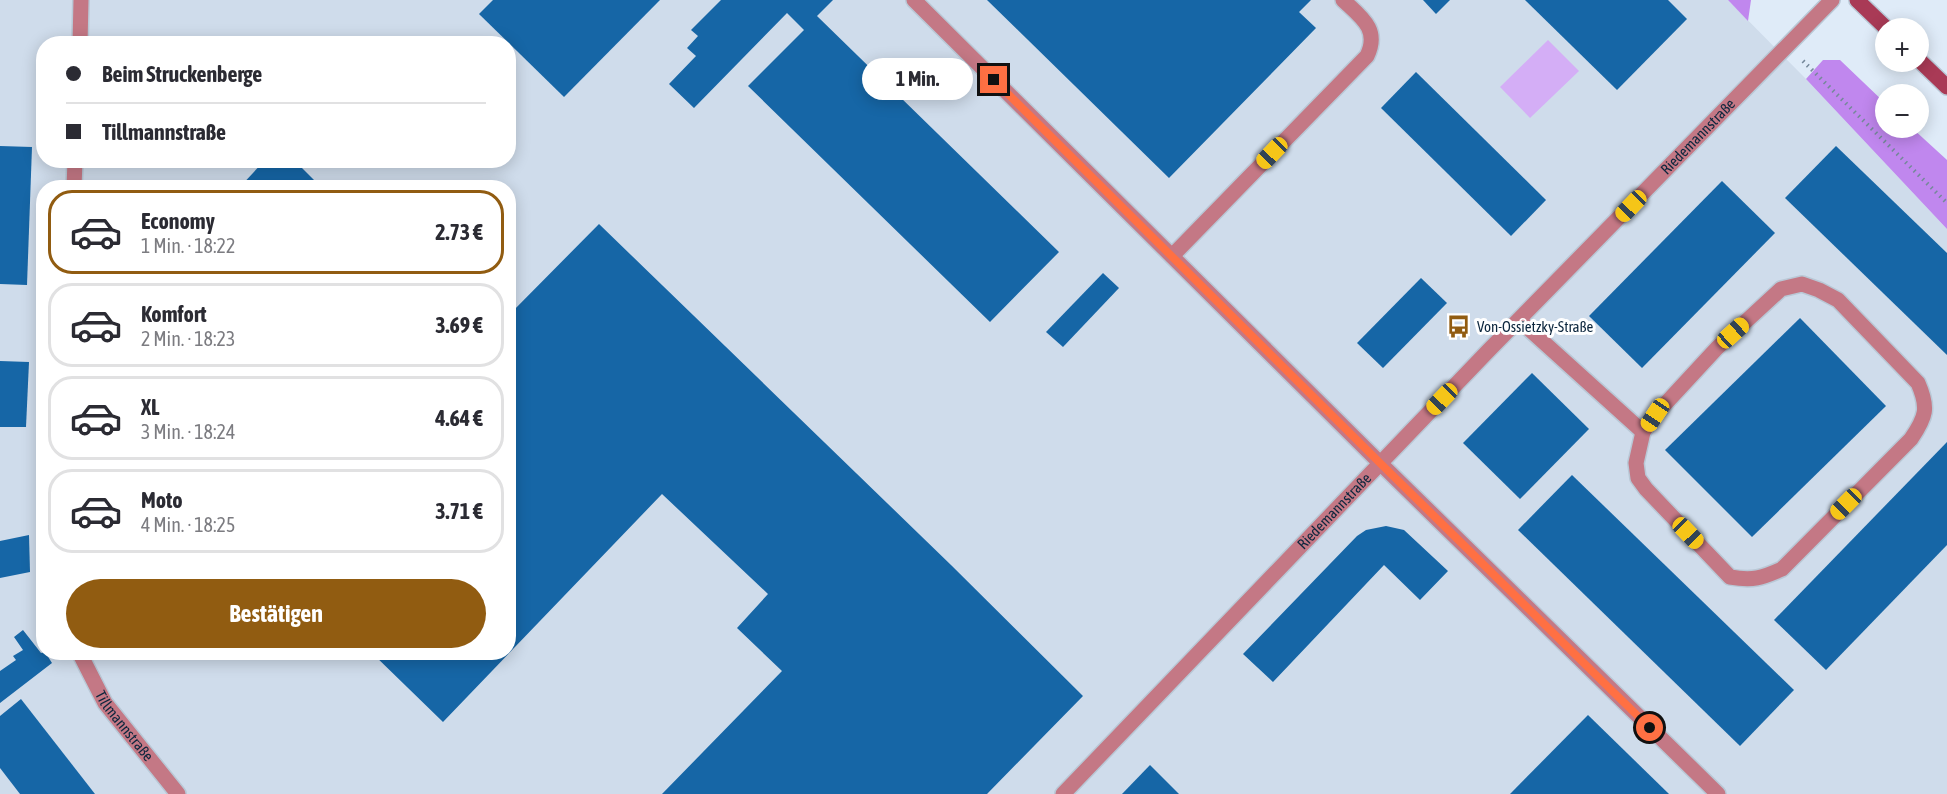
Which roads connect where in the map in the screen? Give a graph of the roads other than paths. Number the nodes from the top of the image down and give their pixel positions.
1 (81, 0) edge
2 (914, 0) edge
3 (1344, 0) edge
4 (1833, 0) edge
5 (1857, 0) edge
6 (1876, 18) edge
7 (80, 36) edge
8 (1929, 70) edge
9 (1947, 87) edge
10 (1172, 256) junction
11 (1519, 320) junction
12 (1643, 432) junction
13 (1380, 463) junction
14 (83, 660) edge
15 (178, 794) edge
16 (1063, 794) edge
17 (1718, 794) edge

1 - 7 street
2 - 10 street
3 - 10 street
4 - 11 street, Riedemannstraße
5 - 6 main road
8 - 9 main road
10 - 13 street
11 - 12 street
11 - 13 street, Riedemannstraße
12 - 12 street
13 - 16 street, Riedemannstraße
13 - 17 street
14 - 15 street, Tillmannstraße

